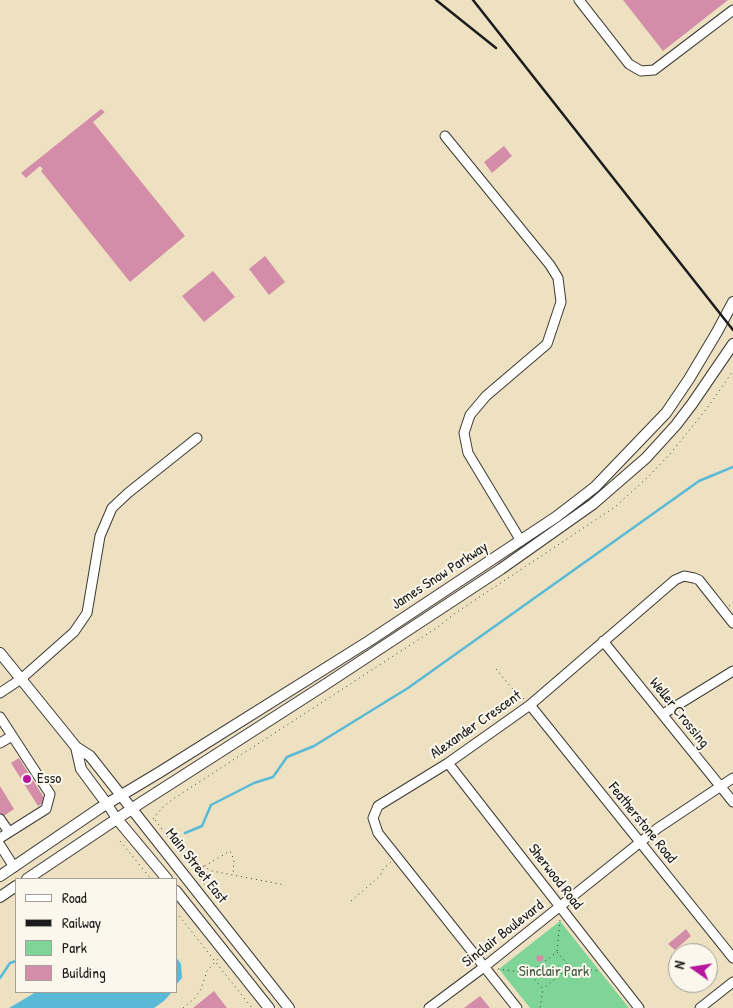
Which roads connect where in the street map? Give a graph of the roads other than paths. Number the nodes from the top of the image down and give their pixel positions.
1 (579, 0) edge
2 (733, 10) edge
3 (445, 136) dead end
4 (733, 302) edge
5 (733, 344) edge
6 (197, 438) dead end
7 (521, 541) junction
8 (733, 623) edge
9 (603, 641) junction
10 (0, 653) edge
11 (733, 672) edge
12 (20, 679) junction
13 (0, 692) edge
14 (530, 705) junction
15 (663, 714) junction
16 (0, 718) edge
17 (7, 733) edge
18 (0, 744) edge
19 (76, 747) junction
20 (448, 763) junction
21 (733, 778) edge
22 (720, 786) junction
23 (121, 795) junction
24 (733, 802) edge
25 (104, 806) junction
26 (132, 809) junction
27 (117, 818) junction
28 (0, 819) edge
29 (9, 832) junction
30 (0, 838) edge
31 (639, 842) junction
32 (0, 845) edge
33 (14, 867) junction
34 (0, 876) edge
35 (29, 878) edge
36 (166, 878) edge
37 (15, 887) edge
38 (178, 894) edge
39 (0, 897) edge
40 (560, 906) junction
41 (733, 958) edge
42 (484, 967) junction
43 (733, 982) edge
44 (433, 1007) edge
45 (269, 1008) edge
46 (289, 1008) edge
47 (517, 1008) edge
48 (639, 1008) edge
49 (700, 1008) edge

1 - 2 street
3 - 7 street
4 - 7 main road, James Snow Parkway
5 - 26 main road, James Snow Parkway
6 - 12 street
7 - 23 main road, James Snow Parkway
8 - 9 street, Alexander Crescent
9 - 14 street, Alexander Crescent
9 - 15 street, Weller Crossing
10 - 12 main road, Main Street East
11 - 15 street
12 - 13 street
12 - 19 main road, Main Street East
14 - 20 street, Alexander Crescent
14 - 31 street, Featherstone Road
15 - 22 street, Weller Crossing
16 - 17 street
17 - 18 street
17 - 29 street
19 - 23 main road, Main Street East
19 - 25 main road, Main Street East
20 - 40 street, Sherwood Road
20 - 42 street, Alexander Crescent
21 - 22 street, Sinclair Boulevard
22 - 24 street, Weller Crossing
22 - 31 street, Sinclair Boulevard
23 - 25 main road, James Snow Parkway
23 - 26 main road, Main Street East
25 - 27 street, Main Street East
25 - 33 main road, James Snow Parkway
26 - 27 main road, James Snow Parkway
26 - 46 main road, Main Street East
27 - 35 main road, James Snow Parkway
27 - 36 main road, Main Street East
28 - 29 street
29 - 30 street
31 - 40 street, Sinclair Boulevard
31 - 41 street, Featherstone Road
32 - 33 street
33 - 34 main road, James Snow Parkway
37 - 39 main road
38 - 45 main road, Main Street East
40 - 42 street, Sinclair Boulevard
40 - 48 street, Sherwood Road
42 - 44 street, Sinclair Boulevard
42 - 47 street, Alexander Crescent
43 - 49 street

